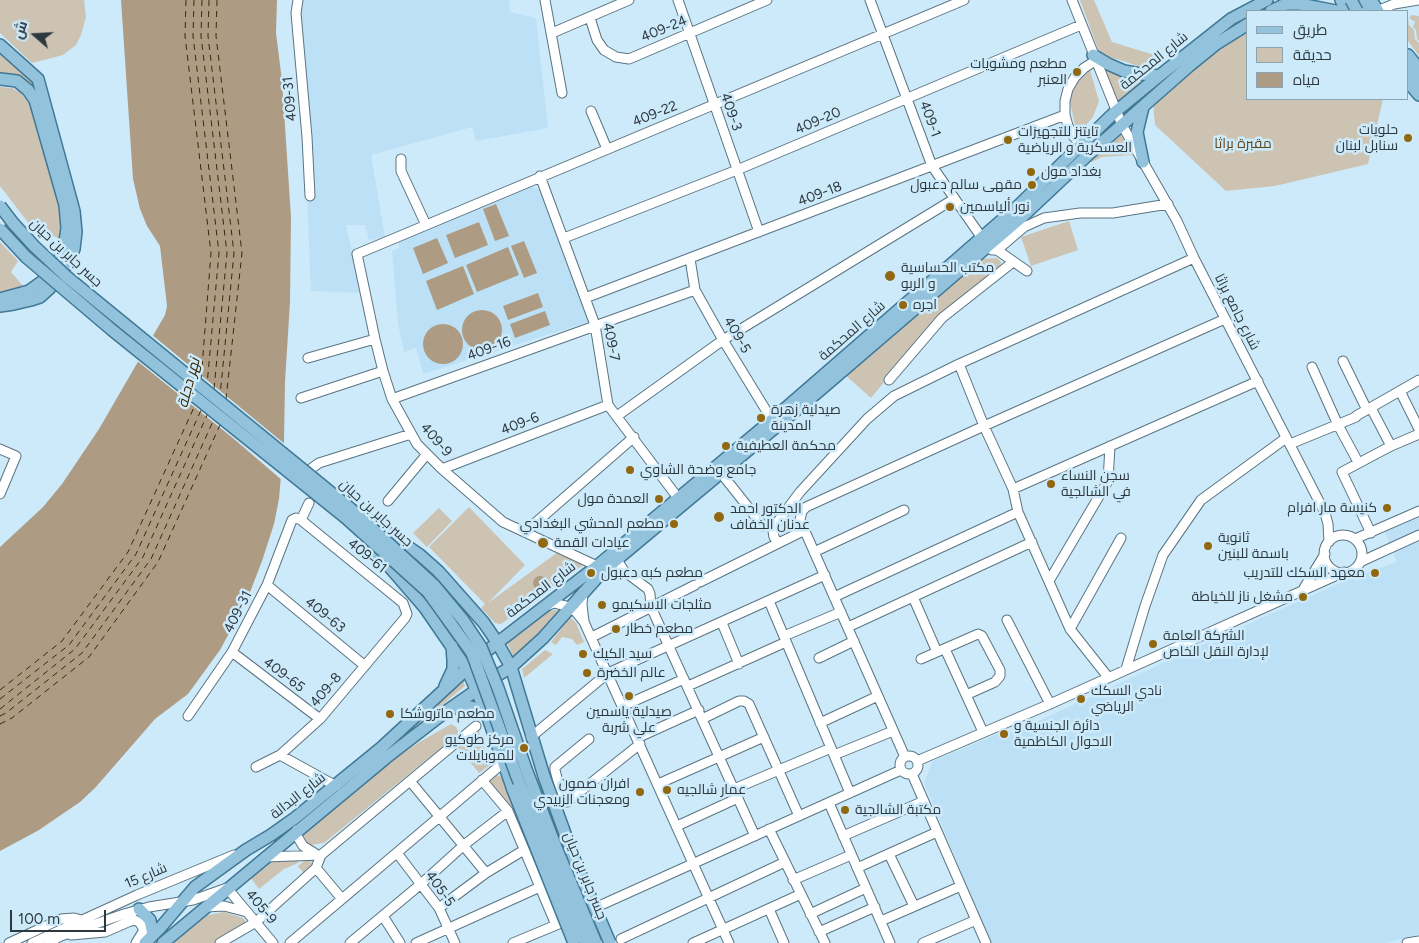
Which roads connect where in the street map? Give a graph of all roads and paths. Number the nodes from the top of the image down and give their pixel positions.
1 (298, 0) edge
2 (545, 0) edge
3 (628, 0) edge
4 (678, 0) edge
5 (767, 0) edge
6 (870, 0) edge
7 (964, 0) edge
8 (1072, 0) edge
9 (1267, 0) edge
10 (1418, 0) edge
11 (1289, 2) edge
12 (1371, 5) edge
13 (1248, 10) edge
14 (1274, 10) edge
15 (1331, 10) edge
16 (1246, 11) edge
17 (590, 18) junction
18 (1081, 25) junction
19 (1246, 25) edge
20 (552, 33) junction
21 (690, 34) junction
22 (883, 34) junction
23 (0, 45) edge
24 (1409, 56) edge
25 (1094, 58) junction
26 (1419, 69) edge
27 (1409, 70) edge
28 (1159, 76) junction
29 (0, 79) edge
30 (1409, 83) edge
31 (1419, 83) edge
32 (562, 93) dead end
33 (1409, 95) edge
34 (1419, 95) edge
35 (907, 98) junction
36 (1419, 104) edge
37 (714, 105) junction
38 (1143, 106) junction
39 (591, 111) dead end
40 (1115, 112) junction
41 (1065, 114) junction
42 (1122, 125) junction
43 (1082, 145) junction
44 (607, 149) junction
45 (402, 159) dead end
46 (1143, 162) junction
47 (932, 166) junction
48 (737, 170) junction
49 (540, 176) junction
50 (310, 196) dead end
51 (954, 199) junction
52 (1168, 204) junction
53 (0, 206) edge
54 (426, 224) junction
55 (0, 229) edge
56 (759, 232) junction
57 (564, 238) junction
58 (989, 244) junction
59 (357, 254) joint
60 (1194, 258) junction
61 (690, 259) junction
62 (1013, 262) junction
63 (1027, 271) dead end
64 (696, 290) junction
65 (585, 298) junction
66 (0, 299) edge
67 (0, 306) edge
68 (1225, 319) junction
69 (596, 324) junction
70 (374, 339) junction
71 (723, 340) junction
72 (308, 358) dead end
73 (1343, 361) dead end
74 (959, 364) junction
75 (1312, 367) dead end
76 (383, 371) junction
77 (888, 380) dead end
78 (1419, 380) edge
79 (1258, 382) junction
80 (1400, 391) junction
81 (301, 398) dead end
82 (392, 399) junction
83 (608, 405) junction
84 (1369, 409) junction
85 (617, 416) junction
86 (772, 420) junction
87 (1338, 425) junction
88 (984, 426) junction
89 (1419, 429) edge
90 (411, 434) junction
91 (1419, 434) edge
92 (634, 437) junction
93 (1288, 441) junction
94 (1110, 446) junction
95 (1391, 446) junction
96 (0, 449) edge
97 (427, 454) junction
98 (1358, 462) junction
99 (312, 468) dead end
100 (442, 469) junction
101 (721, 473) junction
102 (1013, 489) junction
103 (0, 494) edge
104 (678, 498) junction
105 (388, 501) dead end
106 (793, 502) junction
107 (309, 503) dead end
108 (904, 510) dead end
109 (802, 511) junction
110 (1419, 511) edge
111 (1018, 512) junction
112 (1325, 513) junction
113 (349, 514) junction
114 (301, 520) junction
115 (763, 526) dead end
116 (805, 530) junction
117 (525, 532) junction
118 (1371, 533) junction
119 (1419, 535) edge
120 (1351, 537) junction
121 (1121, 538) dead end
122 (1032, 542) junction
123 (1329, 542) junction
124 (778, 543) junction
125 (814, 552) junction
126 (1325, 554) junction
127 (616, 560) junction
128 (1360, 562) junction
129 (597, 566) junction
130 (1344, 572) junction
131 (825, 575) junction
132 (1049, 581) junction
133 (267, 585) junction
134 (1304, 589) junction
135 (584, 592) junction
136 (834, 597) junction
137 (913, 597) junction
138 (769, 601) junction
139 (546, 606) junction
140 (569, 607) junction
141 (651, 607) junction
142 (841, 612) junction
143 (405, 618) joint
144 (1008, 620) dead end
145 (584, 622) junction
146 (722, 623) junction
147 (848, 627) junction
148 (1070, 629) junction
149 (592, 637) junction
150 (785, 639) junction
151 (854, 641) junction
152 (450, 642) junction
153 (497, 642) junction
154 (669, 645) junction
155 (488, 650) dead end
156 (941, 651) junction
157 (232, 652) junction
158 (819, 658) dead end
159 (921, 659) dead end
160 (739, 664) junction
161 (365, 666) junction
162 (469, 667) junction
163 (511, 667) junction
164 (1126, 669) junction
165 (608, 673) junction
166 (498, 675) dead end
167 (1108, 677) junction
168 (686, 683) junction
169 (479, 688) junction
170 (442, 693) junction
171 (966, 695) junction
172 (878, 696) junction
173 (1050, 704) junction
174 (623, 706) junction
175 (448, 710) junction
176 (486, 712) junction
177 (700, 714) junction
178 (188, 716) dead end
179 (320, 719) junction
180 (820, 723) junction
181 (476, 726) dead end
182 (893, 731) junction
183 (983, 732) junction
184 (532, 736) junction
185 (764, 737) junction
186 (589, 739) dead end
187 (638, 741) junction
188 (832, 751) junction
189 (280, 755) junction
190 (720, 757) junction
191 (904, 757) junction
192 (917, 761) junction
193 (503, 763) junction
194 (256, 768) dead end
195 (901, 770) junction
196 (779, 771) junction
197 (912, 774) junction
198 (482, 780) junction
199 (410, 781) junction
200 (658, 784) junction
201 (336, 786) junction
202 (734, 789) junction
203 (850, 793) junction
204 (738, 798) junction
205 (924, 801) junction
206 (828, 803) junction
207 (508, 811) junction
208 (440, 816) junction
209 (799, 816) junction
210 (676, 826) junction
211 (297, 830) junction
212 (769, 830) junction
213 (937, 832) junction
214 (755, 836) junction
215 (843, 836) junction
216 (464, 846) junction
217 (246, 850) junction
218 (524, 850) junction
219 (398, 853) junction
220 (890, 854) junction
221 (321, 855) junction
222 (851, 855) junction
223 (266, 857) junction
224 (784, 862) junction
225 (693, 863) junction
226 (316, 868) junction
227 (858, 868) junction
228 (486, 873) junction
229 (793, 880) junction
230 (421, 884) junction
231 (961, 886) junction
232 (540, 887) junction
233 (227, 888) junction
234 (866, 888) junction
235 (800, 894) junction
236 (708, 898) junction
237 (342, 899) junction
238 (181, 902) junction
239 (914, 906) junction
240 (874, 907) junction
241 (204, 908) junction
242 (439, 908) junction
243 (769, 909) junction
244 (139, 910) junction
245 (590, 910) dead end
246 (247, 912) junction
247 (810, 914) junction
248 (383, 916) junction
249 (569, 919) dead end
250 (976, 920) junction
251 (880, 921) junction
252 (256, 922) junction
253 (84, 923) junction
254 (556, 925) junction
255 (449, 928) junction
256 (723, 930) junction
257 (819, 932) junction
258 (61, 936) junction
259 (46, 939) edge
260 (149, 939) edge
261 (616, 941) edge
262 (886, 942) edge
263 (1419, 942) edge
264 (9, 943) edge
265 (32, 943) edge
266 (136, 943) edge
267 (163, 943) edge
268 (220, 943) edge
269 (273, 943) edge
270 (290, 943) edge
271 (350, 943) edge
272 (400, 943) edge
273 (416, 943) edge
274 (455, 943) edge
275 (513, 943) edge
276 (574, 943) edge
277 (586, 943) edge
278 (596, 943) edge
279 (692, 943) edge
280 (729, 943) edge
281 (784, 943) edge
282 (825, 943) edge
283 (923, 943) edge
284 (986, 943) edge
285 (1407, 943) edge

1 - 50 street, 409-31
2 - 20 street
3 - 17 street
4 - 21 street, 409-3
5 - 21 street, 409-24
6 - 22 street, 409-1
7 - 22 street, 409-22
8 - 18 street, شارع جامع براثا
9 - 13 main road, شارع المحكمة
10 - 12 street
11 - 14 main road
11 - 15 main road
16 - 28 main road, شارع المحكمة
17 - 20 street
17 - 21 street, 409-24
18 - 25 street, شارع جامع براثا
18 - 35 street, 409-20
19 - 38 main road, شارع المحكمة
20 - 32 street
21 - 37 street, 409-3
22 - 35 street, 409-1
22 - 37 street, 409-22
23 - 29 main road
24 - 26 main road
25 - 28 main road
25 - 40 street, شارع جامع براثا
25 - 41 street
27 - 31 main road
28 - 40 main road, شارع المحكمة
30 - 34 main road
33 - 36 main road
35 - 47 street, 409-1
35 - 48 street, 409-20
37 - 44 street, 409-22
37 - 48 street, 409-3
38 - 42 main road, شارع المحكمة
38 - 46 main road
39 - 44 street
40 - 42 street, شارع جامع براثا
40 - 43 main road, شارع المحكمة
41 - 43 street
41 - 47 street, 409-18
42 - 46 street, شارع جامع براثا
42 - 58 main road, شارع المحكمة
43 - 58 main road, شارع المحكمة
44 - 49 street, 409-22
45 - 54 street
46 - 52 street, شارع جامع براثا
47 - 51 street, 409-1
47 - 56 street, 409-18
48 - 56 street, 409-3
48 - 57 street, 409-20
49 - 54 street, 409-22
49 - 57 street, 409-7
51 - 58 street, 409-1
51 - 71 street
52 - 58 street
52 - 60 street, شارع جامع براثا
53 - 113 main road, جسر جابر بن حيان, bridge
54 - 59 street, 409-22
55 - 113 main road, جسر جابر بن حيان, bridge
56 - 61 street, 409-18
57 - 65 street, 409-7
58 - 62 street, 409-1
58 - 86 main road, شارع المحكمة
58 - 101 main road, شارع المحكمة
59 - 70 street, 409-9
60 - 68 street, شارع جامع براثا
60 - 74 street
61 - 64 street, 409-5
61 - 65 street, 409-18
62 - 63 street, 409-1
62 - 77 street
64 - 69 street, 409-16
64 - 71 street, 409-5
65 - 69 street, 409-7
66 - 67 main road
68 - 79 street, شارع جامع براثا
68 - 88 street
69 - 82 street, 409-16
69 - 83 street, 409-7
70 - 72 street
70 - 76 street, 409-9
71 - 85 street
71 - 86 street, 409-5
73 - 84 street
74 - 88 street
74 - 106 street
75 - 87 street
76 - 81 street
76 - 82 street, 409-9
78 - 80 street
79 - 93 street, شارع جامع براثا
79 - 94 street
80 - 84 street
80 - 89 street
82 - 90 street, 409-9
83 - 85 street
83 - 100 street, 409-6
84 - 87 street
84 - 95 street
85 - 92 street
86 - 104 main road, شارع المحكمة
87 - 93 street
87 - 98 street
88 - 102 street
88 - 109 street
90 - 97 street, 409-9
90 - 99 street
91 - 95 street
92 - 104 street
92 - 117 street
93 - 112 street, شارع جامع براثا
93 - 164 street
94 - 102 street
94 - 132 street
95 - 98 street
96 - 103 street
97 - 100 street, 409-9
97 - 105 street
98 - 118 street
100 - 117 street, 409-9
101 - 115 street
101 - 127 main road, شارع المحكمة
102 - 111 street
104 - 129 main road, شارع المحكمة
106 - 109 street
106 - 124 street
107 - 114 street
108 - 125 street
109 - 116 street
110 - 118 street
111 - 122 street
111 - 136 street
112 - 120 street, شارع جامع براثا
112 - 123 street, شارع جامع براثا
113 - 152 main road, bridge
113 - 153 main road, bridge
113 - 277 main road, جسر جابر بن حيان, bridge
113 - 278 main road, جسر جابر بن حيان, bridge
114 - 133 street, 409-31
114 - 143 street, 409-61
116 - 124 street
116 - 125 street
117 - 129 street, 409-9
118 - 120 street
119 - 128 street
120 - 123 street
120 - 128 street
121 - 148 street
122 - 132 street
122 - 137 street
123 - 126 street
124 - 141 street
125 - 131 street
126 - 130 street
126 - 134 street
127 - 135 main road, شارع المحكمة
127 - 141 street
128 - 130 street
129 - 139 main road, شارع المحكمة
130 - 134 street
131 - 136 street
131 - 138 street
132 - 148 street
133 - 157 street, 409-31
133 - 161 street, 409-63
134 - 164 street
135 - 140 main road, شارع المحكمة
135 - 145 street
136 - 142 street
137 - 147 street
137 - 156 street
138 - 146 street
138 - 150 street
139 - 140 street
139 - 153 main road, شارع المحكمة
140 - 145 street
140 - 163 main road, شارع المحكمة
141 - 149 street
141 - 154 street
142 - 147 street
142 - 150 street
143 - 161 street, 409-8
144 - 173 street
145 - 149 street
146 - 154 street
146 - 160 street
147 - 151 street
148 - 167 street
149 - 165 street
150 - 160 street
150 - 180 street
151 - 158 street
151 - 172 street
152 - 162 main road
152 - 170 main road
153 - 155 main road, شارع المحكمة
153 - 163 main road
154 - 165 street
154 - 168 street
156 - 159 street
156 - 171 street
156 - 171 street
157 - 178 street, 409-31
157 - 179 street, 409-65
160 - 168 street
161 - 179 street, 409-8
162 - 169 main road
162 - 170 main road, شارع البدالة
163 - 166 main road, شارع المحكمة
163 - 184 main road
164 - 167 street
165 - 174 street
165 - 184 street
167 - 173 street
168 - 174 street
168 - 177 street
169 - 175 main road, شارع البدالة
169 - 176 main road
170 - 201 main road, شارع البدالة
171 - 183 street
172 - 180 street
172 - 182 street
173 - 183 street
174 - 187 street
175 - 176 main road
175 - 211 main road, شارع البدالة
176 - 193 main road
177 - 185 street
177 - 187 street
177 - 190 street
179 - 189 street, 409-8
180 - 188 street
181 - 199 street
182 - 188 street
182 - 191 street
183 - 192 street
184 - 261 main road, bridge
185 - 190 street
185 - 196 street
186 - 187 street
187 - 200 street
188 - 196 street
188 - 203 street
189 - 194 street, 409-8
189 - 201 street
190 - 200 street
190 - 202 street
191 - 192 street
191 - 195 street
192 - 197 street
193 - 198 street
193 - 276 main road, bridge
195 - 197 street
195 - 203 street
196 - 202 street
196 - 209 street
197 - 205 street
198 - 207 street
198 - 208 street
199 - 208 street
199 - 221 street
200 - 210 street
201 - 217 main road, شارع البدالة
202 - 204 street
203 - 206 street
204 - 210 street
204 - 214 street
205 - 213 street
205 - 215 street
206 - 209 street
206 - 215 street
207 - 216 street
207 - 218 street
208 - 216 street
208 - 219 street
209 - 212 street
210 - 225 street
211 - 221 street
211 - 223 main road, شارع البدالة
212 - 214 street
212 - 224 street
213 - 220 street
213 - 231 street
214 - 225 street
215 - 222 street
216 - 228 street
216 - 230 street
217 - 238 main road, شارع البدالة
217 - 253 street, شارع 15
218 - 228 street
218 - 232 street
219 - 230 street, 405-5
219 - 237 street
220 - 227 street
220 - 239 street
221 - 223 street
221 - 226 street
222 - 227 street
222 - 229 street
223 - 233 main road, شارع البدالة
224 - 229 street
224 - 236 street
225 - 236 street
225 - 245 street
226 - 237 street
226 - 252 street
227 - 234 street
228 - 242 street
229 - 235 street
230 - 242 street, 405-5
230 - 248 street
231 - 239 street
231 - 250 street
232 - 254 street
232 - 255 street
233 - 238 street, شارع 15
233 - 241 main road, شارع البدالة
233 - 246 street, 405-9
234 - 240 street
234 - 247 street
235 - 243 street
235 - 247 street
236 - 256 street
236 - 261 street
237 - 270 street
238 - 244 street, شارع 15
238 - 260 main road, شارع البدالة
239 - 251 street
240 - 251 street
240 - 257 street
241 - 246 street
241 - 267 main road, شارع البدالة
242 - 255 street, 405-5
243 - 256 street
243 - 281 street
244 - 253 street, شارع 15
244 - 260 main road
246 - 252 street, 405-9
247 - 257 street
248 - 271 street
248 - 272 street
249 - 254 street
250 - 283 street
250 - 284 street
251 - 262 street
252 - 268 street
252 - 269 street, 405-9
253 - 258 street, شارع 15
253 - 259 street, شارع 15
254 - 275 street
255 - 273 street
255 - 274 street, 405-5
256 - 279 street
256 - 280 street
257 - 282 street
258 - 259 street, شارع 15
258 - 266 street
259 - 264 street
259 - 265 street, شارع 15
263 - 285 street

